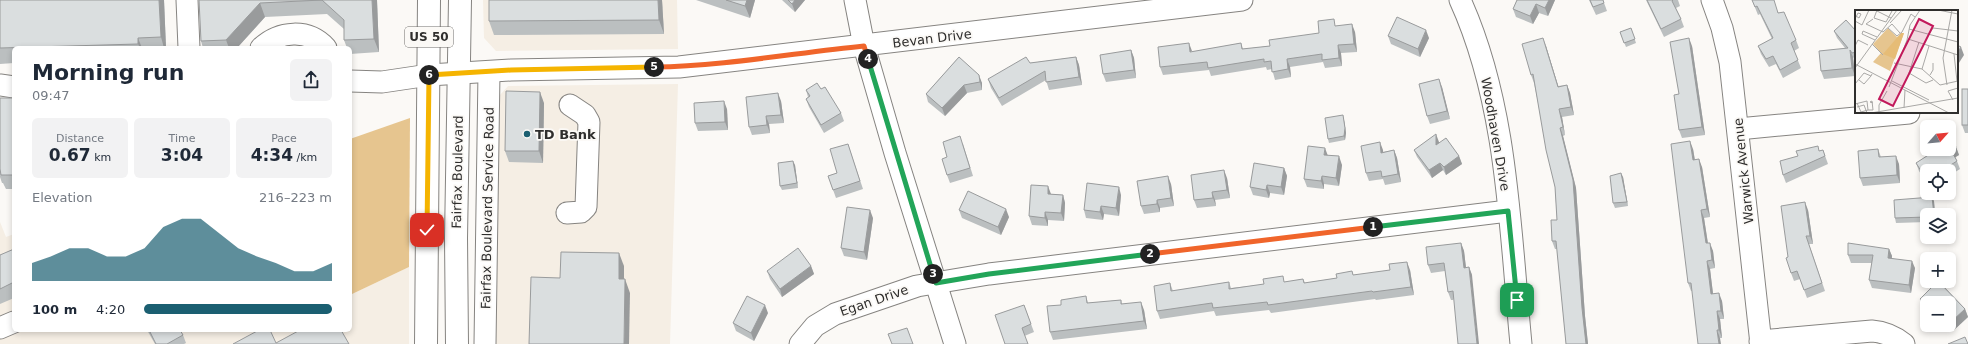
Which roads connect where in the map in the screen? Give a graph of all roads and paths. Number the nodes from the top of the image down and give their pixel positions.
1 (187, 0) edge
2 (429, 0) edge
3 (460, 0) edge
4 (855, 0) edge
5 (1242, 0) edge
6 (1460, 0) edge
7 (1712, 0) edge
8 (189, 46) edge
9 (263, 46) edge
10 (324, 46) edge
11 (864, 46) junction
12 (489, 72) junction
13 (459, 73) junction
14 (429, 75) junction
15 (352, 81) edge
16 (0, 85) edge
17 (12, 88) edge
18 (570, 105) dead end
19 (1909, 113) edge
20 (1738, 130) junction
21 (1508, 211) junction
22 (567, 213) dead end
23 (456, 238) junction
24 (487, 239) junction
25 (936, 283) junction
26 (12, 323) edge
27 (0, 328) edge
28 (1760, 342) edge
29 (426, 344) edge
30 (457, 344) edge
31 (485, 344) edge
32 (800, 344) edge
33 (955, 344) edge
34 (1521, 344) edge
35 (1904, 344) edge

1 - 8 street
2 - 14 main road, US 50
3 - 13 main road, Fairfax Boulevard / US 50
4 - 11 street
5 - 11 street, Bevan Drive
6 - 21 street, Woodhaven Drive
7 - 20 street, Warwick Avenue
9 - 10 street
11 - 12 street, Bevan Drive
11 - 25 street
12 - 13 street, Bevan Drive
12 - 24 street, Fairfax Boulevard Service Road
13 - 14 street, Bevan Drive
13 - 23 main road, Fairfax Boulevard / US 50
14 - 15 street, Bevan Drive
14 - 29 main road, US 50
16 - 17 street
18 - 22 street
19 - 20 street
20 - 28 street, Warwick Avenue
21 - 25 street, Egan Drive
21 - 34 street, Woodhaven Drive
23 - 24 street
23 - 30 main road, Fairfax Boulevard / US 50
24 - 31 street, Fairfax Boulevard Service Road
25 - 32 street, Egan Drive
25 - 33 street
26 - 27 street
28 - 35 street

